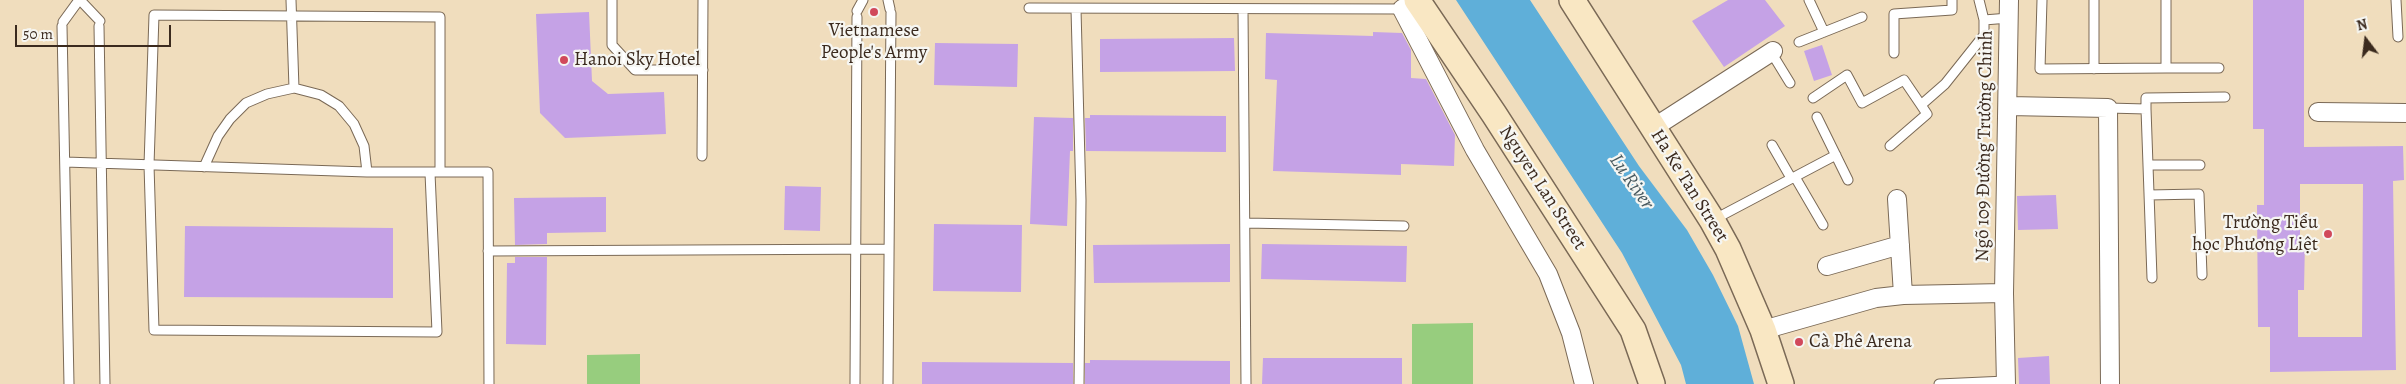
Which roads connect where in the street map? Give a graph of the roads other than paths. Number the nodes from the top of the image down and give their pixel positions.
1 (79, 0) edge
2 (291, 0) edge
3 (612, 0) edge
4 (703, 0) edge
5 (863, 0) edge
6 (1572, 0) edge
7 (1809, 0) edge
8 (1952, 0) edge
9 (1979, 0) edge
10 (2009, 0) edge
11 (2042, 0) edge
12 (2094, 0) edge
13 (2166, 0) edge
14 (2396, 0) edge
15 (1410, 5) edge
16 (890, 7) edge
17 (1029, 8) dead end
18 (1076, 9) junction
19 (1243, 9) junction
20 (292, 16) junction
21 (1862, 17) dead end
22 (2009, 18) junction
23 (1984, 20) junction
24 (1824, 32) junction
25 (2398, 37) dead end
26 (1799, 42) dead end
27 (1772, 52) joint
28 (1894, 53) dead end
29 (2094, 68) junction
30 (2166, 68) junction
31 (2220, 68) dead end
32 (703, 70) junction
33 (1790, 83) dead end
34 (294, 88) junction
35 (2226, 97) dead end
36 (1813, 98) dead end
37 (1921, 105) junction
38 (2008, 106) junction
39 (2108, 108) junction
40 (2146, 109) junction
41 (2318, 112) dead end
42 (2406, 113) edge
43 (1817, 117) dead end
44 (1653, 128) junction
45 (1772, 145) dead end
46 (1890, 146) dead end
47 (1836, 155) junction
48 (702, 156) dead end
49 (65, 162) junction
50 (102, 164) junction
51 (149, 165) junction
52 (2148, 165) junction
53 (2200, 165) dead end
54 (204, 167) junction
55 (367, 172) junction
56 (440, 172) junction
57 (430, 173) junction
58 (1793, 178) junction
59 (1848, 180) dead end
60 (2149, 195) junction
61 (1897, 199) dead end
62 (1712, 220) junction
63 (1245, 223) junction
64 (1822, 225) dead end
65 (1404, 226) dead end
66 (1900, 245) junction
67 (855, 249) junction
68 (889, 249) junction
69 (488, 251) junction
70 (1827, 266) dead end
71 (2202, 275) dead end
72 (2152, 278) dead end
73 (2004, 293) junction
74 (1904, 295) junction
75 (1764, 330) junction
76 (2006, 383) edge
77 (69, 384) edge
78 (105, 384) edge
79 (489, 384) edge
80 (855, 384) edge
81 (888, 384) edge
82 (1079, 384) edge
83 (1246, 384) edge
84 (1584, 384) edge
85 (1652, 384) edge
86 (1781, 384) edge
87 (1939, 384) edge
88 (2110, 384) edge

1 - 49 lane
1 - 50 lane
2 - 20 lane
3 - 32 lane
4 - 32 lane
5 - 67 lane
6 - 44 street, Ha Ke Tan Street
7 - 24 lane
8 - 28 lane
9 - 23 lane
10 - 22 street, Ngõ 109 Đường Trường Chinh
11 - 29 lane
12 - 29 lane
13 - 30 lane
14 - 25 lane
15 - 19 lane
15 - 84 street
15 - 85 street, Nguyen Lan Street
16 - 68 lane
17 - 18 lane
18 - 19 lane
18 - 82 lane
19 - 63 lane
20 - 34 lane
20 - 51 lane
20 - 56 lane
21 - 24 lane
22 - 23 lane
22 - 38 street, Ngõ 109 Đường Trường Chinh
23 - 37 lane
24 - 26 lane
27 - 33 lane
27 - 44 street
29 - 30 lane
30 - 31 lane
32 - 48 lane
34 - 54 lane
34 - 55 lane
35 - 40 lane
36 - 37 lane
37 - 46 lane
38 - 39 street
38 - 73 street, Ngõ 109 Đường Trường Chinh
39 - 40 lane
39 - 88 street
40 - 52 lane
41 - 42 street
43 - 47 lane
44 - 62 street, Ha Ke Tan Street
45 - 58 lane
47 - 58 lane
47 - 59 lane
49 - 50 lane
49 - 77 lane
50 - 51 lane
50 - 78 lane
51 - 54 lane
51 - 57 lane
52 - 53 lane
52 - 60 lane
54 - 55 lane
55 - 57 lane
56 - 57 lane
56 - 69 lane
58 - 62 lane
58 - 64 lane
60 - 71 lane
60 - 72 lane
61 - 66 street
62 - 75 street, Ha Ke Tan Street
63 - 65 lane
63 - 83 lane
66 - 70 street
66 - 74 street
67 - 68 lane
67 - 69 lane
67 - 80 lane
68 - 81 lane
69 - 79 lane
73 - 74 street
73 - 76 street, Ngõ 109 Đường Trường Chinh
74 - 75 street
75 - 86 street, Ha Ke Tan Street
76 - 87 lane

